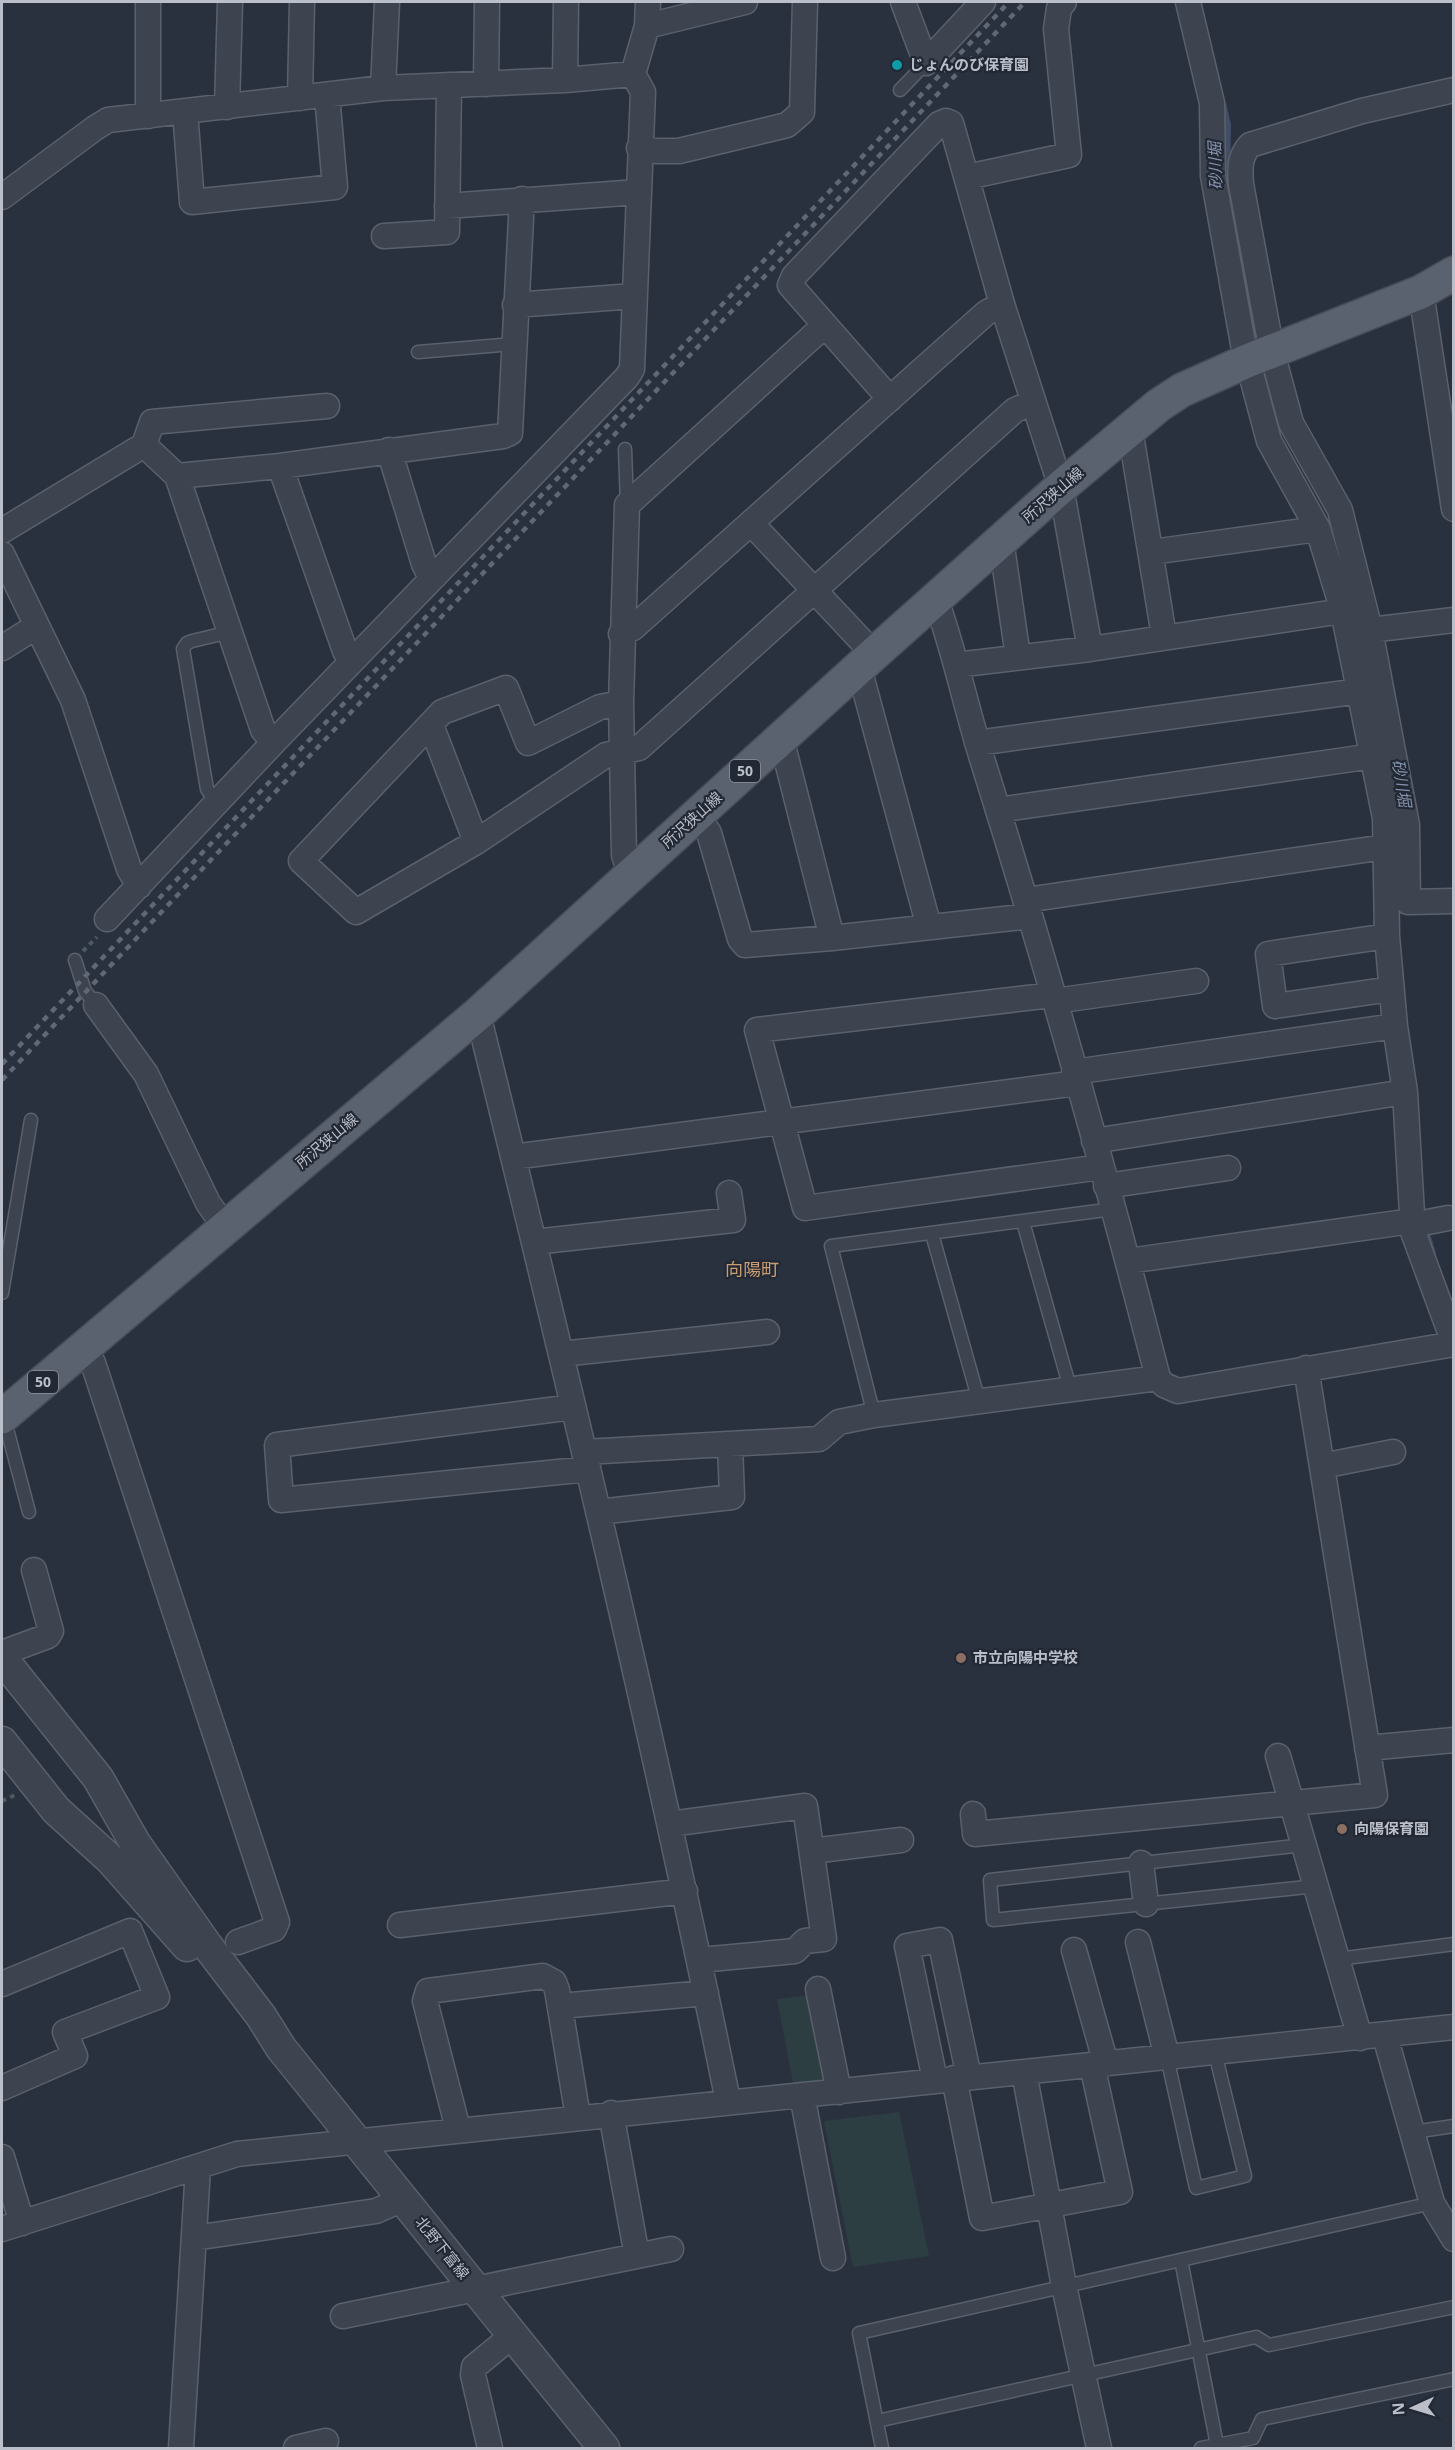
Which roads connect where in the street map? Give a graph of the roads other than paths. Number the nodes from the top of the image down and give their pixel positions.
1 (148, 2) edge
2 (230, 2) edge
3 (302, 2) edge
4 (387, 2) edge
5 (487, 2) edge
6 (566, 2) edge
7 (648, 2) edge
8 (745, 2) edge
9 (805, 2) edge
10 (903, 2) edge
11 (983, 2) edge
12 (1064, 2) edge
13 (1188, 2) edge
14 (647, 26) junction
15 (926, 63) junction
16 (633, 74) junction
17 (565, 80) junction
18 (486, 84) junction
19 (448, 86) junction
20 (383, 88) junction
21 (900, 90) dead end
22 (1454, 90) edge
23 (327, 95) junction
24 (300, 98) junction
25 (227, 106) junction
26 (185, 111) junction
27 (148, 116) junction
28 (639, 148) junction
29 (967, 177) junction
30 (638, 192) junction
31 (2, 197) edge
32 (522, 200) junction
33 (447, 206) junction
34 (384, 236) dead end
35 (1454, 273) edge
36 (1421, 292) junction
37 (634, 296) junction
38 (1002, 304) junction
39 (515, 305) junction
40 (825, 326) junction
41 (514, 344) junction
42 (418, 352) dead end
43 (1259, 356) junction
44 (890, 399) junction
45 (1033, 402) junction
46 (1446, 405) edge
47 (327, 406) dead end
48 (1130, 429) junction
49 (144, 445) junction
50 (625, 449) dead end
51 (389, 450) junction
52 (280, 466) junction
53 (177, 476) junction
54 (1061, 488) junction
55 (627, 505) junction
56 (1454, 509) edge
57 (751, 523) junction
58 (1318, 529) junction
59 (2, 531) edge
60 (1001, 540) junction
61 (1152, 552) junction
62 (2, 554) edge
63 (435, 576) junction
64 (814, 591) junction
65 (936, 600) junction
66 (1343, 611) junction
67 (1454, 620) edge
68 (37, 626) junction
69 (1370, 630) junction
70 (230, 632) junction
71 (621, 634) junction
72 (1164, 636) junction
73 (2, 648) edge
74 (1090, 649) junction
75 (1018, 657) junction
76 (352, 661) junction
77 (866, 661) junction
78 (956, 665) junction
79 (1360, 691) junction
80 (621, 703) junction
81 (431, 725) junction
82 (781, 738) junction
83 (274, 742) junction
84 (977, 743) junction
85 (622, 752) junction
86 (1372, 756) junction
87 (217, 804) junction
88 (998, 810) junction
89 (697, 816) junction
90 (476, 842) junction
91 (1385, 847) junction
92 (631, 876) junction
93 (1396, 878) junction
94 (139, 886) junction
95 (1454, 901) edge
96 (1028, 908) junction
97 (107, 919) road end
98 (929, 927) junction
99 (1387, 936) junction
100 (832, 938) junction
101 (75, 960) road end
102 (1196, 981) dead end
103 (1391, 989) junction
104 (1054, 998) junction
105 (96, 1005) joint
106 (478, 1014) junction
107 (1395, 1026) junction
108 (1076, 1078) junction
109 (1405, 1092) junction
110 (31, 1120) dead end
111 (781, 1122) junction
112 (1094, 1141) junction
113 (513, 1157) junction
114 (1228, 1168) dead end
115 (1104, 1177) junction
116 (729, 1193) dead end
117 (1113, 1209) junction
118 (1448, 1218) dead end
119 (7, 1221) edge
120 (1412, 1221) junction
121 (1023, 1222) junction
122 (225, 1227) junction
123 (932, 1234) junction
124 (534, 1242) junction
125 (1128, 1261) junction
126 (2, 1293) edge
127 (767, 1332) dead end
128 (1454, 1343) edge
129 (85, 1347) junction
130 (561, 1354) junction
131 (1306, 1368) junction
132 (1158, 1378) junction
133 (1070, 1388) junction
134 (979, 1401) junction
135 (573, 1407) junction
136 (874, 1415) junction
137 (2, 1418) edge
138 (730, 1443) junction
139 (1393, 1452) dead end
140 (586, 1460) junction
141 (1322, 1466) junction
142 (29, 1512) dead end
143 (598, 1512) junction
144 (34, 1570) dead end
145 (2, 1653) edge
146 (2, 1658) edge
147 (1454, 1740) edge
148 (2, 1742) edge
149 (1367, 1748) junction
150 (1278, 1756) dead end
151 (1292, 1803) junction
152 (973, 1814) dead end
153 (670, 1824) junction
154 (901, 1840) dead end
155 (1304, 1845) junction
156 (812, 1851) junction
157 (1141, 1863) junction
158 (1316, 1886) junction
159 (685, 1891) junction
160 (1146, 1904) junction
161 (400, 1925) dead end
162 (238, 1942) dead end
163 (1138, 1942) dead end
164 (1454, 1944) edge
165 (1074, 1950) dead end
166 (1338, 1959) junction
167 (700, 1960) junction
168 (2, 1984) edge
169 (818, 1989) dead end
170 (706, 1993) junction
171 (560, 2006) junction
172 (1454, 2027) edge
173 (1385, 2036) junction
174 (1360, 2038) junction
175 (281, 2048) junction
176 (1215, 2053) junction
177 (1167, 2057) junction
178 (1099, 2065) junction
179 (1024, 2072) junction
180 (953, 2078) junction
181 (2, 2088) edge
182 (839, 2092) junction
183 (802, 2095) junction
184 (728, 2101) junction
185 (611, 2114) junction
186 (578, 2117) junction
187 (1454, 2126) edge
188 (458, 2129) junction
189 (1413, 2132) junction
190 (354, 2140) junction
191 (2, 2157) edge
192 (198, 2168) junction
193 (403, 2199) junction
194 (1432, 2203) junction
195 (1049, 2206) junction
196 (12, 2226) edge
197 (194, 2238) junction
198 (1454, 2239) edge
199 (671, 2250) dead end
200 (637, 2256) junction
201 (833, 2258) dead end
202 (1181, 2260) junction
203 (1065, 2286) junction
204 (477, 2290) junction
205 (1454, 2307) edge
206 (343, 2316) dead end
207 (513, 2335) junction
208 (1199, 2350) junction
209 (1084, 2375) junction
210 (1454, 2379) edge
211 (877, 2421) junction
212 (326, 2440) dead end
213 (1254, 2443) edge
214 (1217, 2445) junction
215 (181, 2448) edge
216 (296, 2448) edge
217 (490, 2448) edge
218 (604, 2448) edge
219 (882, 2448) edge
220 (1099, 2448) edge
221 (1201, 2448) edge

1 - 27 street
2 - 25 street
3 - 24 street
4 - 20 street
5 - 18 street
6 - 17 street
7 - 14 street
8 - 14 street
9 - 28 street
10 - 15 street
11 - 15 street
12 - 29 street
13 - 43 street
14 - 16 street
15 - 21 lane
16 - 17 street
16 - 28 street
17 - 18 street
18 - 19 street
19 - 20 street
19 - 33 street
20 - 23 street
22 - 43 street
23 - 24 street
23 - 26 street
24 - 25 street
25 - 26 street
26 - 27 street
27 - 31 street
28 - 30 street
29 - 38 street
29 - 40 street
30 - 32 street
30 - 37 street
32 - 33 street
32 - 39 street
33 - 34 street
35 - 36 main road, 所沢狭山線 / 50
36 - 43 main road, 所沢狭山線 / 50
36 - 46 street
37 - 39 street
37 - 63 street
38 - 44 street
38 - 45 street
39 - 41 street
40 - 44 street
40 - 55 street
41 - 42 lane
41 - 51 street
43 - 48 main road, 所沢狭山線 / 50
43 - 58 street
43 - 69 street
44 - 57 street
45 - 54 street
45 - 64 street
46 - 56 street
47 - 49 street
48 - 54 main road, 所沢狭山線 / 50
48 - 61 street
49 - 53 street
49 - 59 street
50 - 55 lane
51 - 52 street
51 - 63 street
52 - 53 street
52 - 76 street
53 - 70 street
54 - 60 main road, 所沢狭山線 / 50
54 - 74 street
55 - 71 street
57 - 64 street
57 - 71 street
58 - 61 street
58 - 66 street
60 - 65 main road, 所沢狭山線 / 50
60 - 75 street
61 - 72 street
62 - 68 street
63 - 76 street
64 - 77 street
64 - 85 street
65 - 77 main road, 所沢狭山線 / 50
65 - 78 street
66 - 72 street
66 - 79 street
67 - 69 street
68 - 73 street
68 - 94 street
69 - 93 street
70 - 83 street
70 - 87 lane
71 - 80 street
72 - 74 street
74 - 75 street
75 - 78 street
76 - 83 street
77 - 82 main road, 所沢狭山線 / 50
77 - 98 street
78 - 84 street
79 - 84 street
79 - 86 street
80 - 81 street
80 - 85 street
81 - 90 street
81 - 90 street
82 - 89 main road, 所沢狭山線 / 50
82 - 100 street
83 - 87 street
84 - 88 street
85 - 90 street
85 - 92 street
86 - 88 street
86 - 91 street
87 - 94 street
88 - 96 street
89 - 92 main road, 所沢狭山線 / 50
89 - 100 street
91 - 93 street
91 - 96 street
92 - 106 main road, 所沢狭山線 / 50
93 - 95 street
93 - 99 street
94 - 97 street
96 - 98 street
96 - 104 street
98 - 100 street
99 - 103 street
99 - 103 street
101 - 105 lane
102 - 104 street
103 - 107 street
104 - 108 street
104 - 111 street
105 - 122 street
106 - 113 street
106 - 122 main road, 所沢狭山線 / 50
107 - 108 street
107 - 109 street
108 - 111 street
108 - 112 street
109 - 112 street
109 - 120 street
110 - 119 lane
111 - 113 street
111 - 115 street
112 - 115 street
113 - 124 street
114 - 115 street
115 - 117 street
116 - 124 street
117 - 121 lane
117 - 125 street
118 - 120 street
119 - 126 lane
120 - 125 street
120 - 128 street
121 - 123 lane
121 - 133 lane
122 - 129 main road, 所沢狭山線 / 50
123 - 134 lane
123 - 136 lane
124 - 130 street
125 - 132 street
127 - 130 street
128 - 131 street
129 - 137 main road, 所沢狭山線 / 50
129 - 162 street
130 - 135 street
131 - 132 street
131 - 141 street
132 - 133 street
133 - 134 street
134 - 136 street
135 - 140 street
135 - 140 street
136 - 138 street
137 - 142 lane
138 - 140 street
138 - 143 street
139 - 141 street
140 - 143 street
141 - 149 street
143 - 153 street
144 - 145 street
146 - 175 street
147 - 149 street
148 - 175 street
149 - 151 street
150 - 151 street
151 - 152 street
151 - 155 street
153 - 156 street
153 - 159 street
154 - 156 street
155 - 157 lane
155 - 158 street
156 - 167 street
157 - 160 street
157 - 160 lane
158 - 160 lane
158 - 166 street
159 - 161 street
159 - 167 street
163 - 177 street
164 - 166 lane
165 - 178 street
166 - 174 street
167 - 170 street
168 - 181 street
169 - 182 street
170 - 171 street
170 - 184 street
171 - 186 street
171 - 188 street
172 - 173 street
173 - 174 street
173 - 189 street
174 - 176 street
175 - 190 street, 北野下富線
176 - 177 street
176 - 177 lane
177 - 178 street
178 - 179 street
178 - 195 street
179 - 180 street
179 - 195 street
180 - 180 street
180 - 182 street
180 - 195 street
182 - 183 street
183 - 184 street
183 - 201 street
184 - 185 street
185 - 186 street
185 - 200 street
186 - 188 street
187 - 189 lane
188 - 190 street
189 - 194 street
190 - 192 street
190 - 193 street, 北野下富線
191 - 196 street
192 - 196 street
192 - 197 street
193 - 197 street
193 - 204 street, 北野下富線
194 - 198 street
194 - 202 lane
195 - 203 street
197 - 215 street
199 - 200 street
200 - 204 street
202 - 203 lane
202 - 208 lane
203 - 209 street
203 - 211 lane
204 - 206 street
204 - 207 street, 北野下富線
205 - 208 lane
207 - 217 street
207 - 218 street, 北野下富線
208 - 209 lane
208 - 214 lane
209 - 211 lane
209 - 220 street
210 - 213 lane
211 - 219 lane
212 - 216 street
213 - 214 lane
214 - 221 lane

